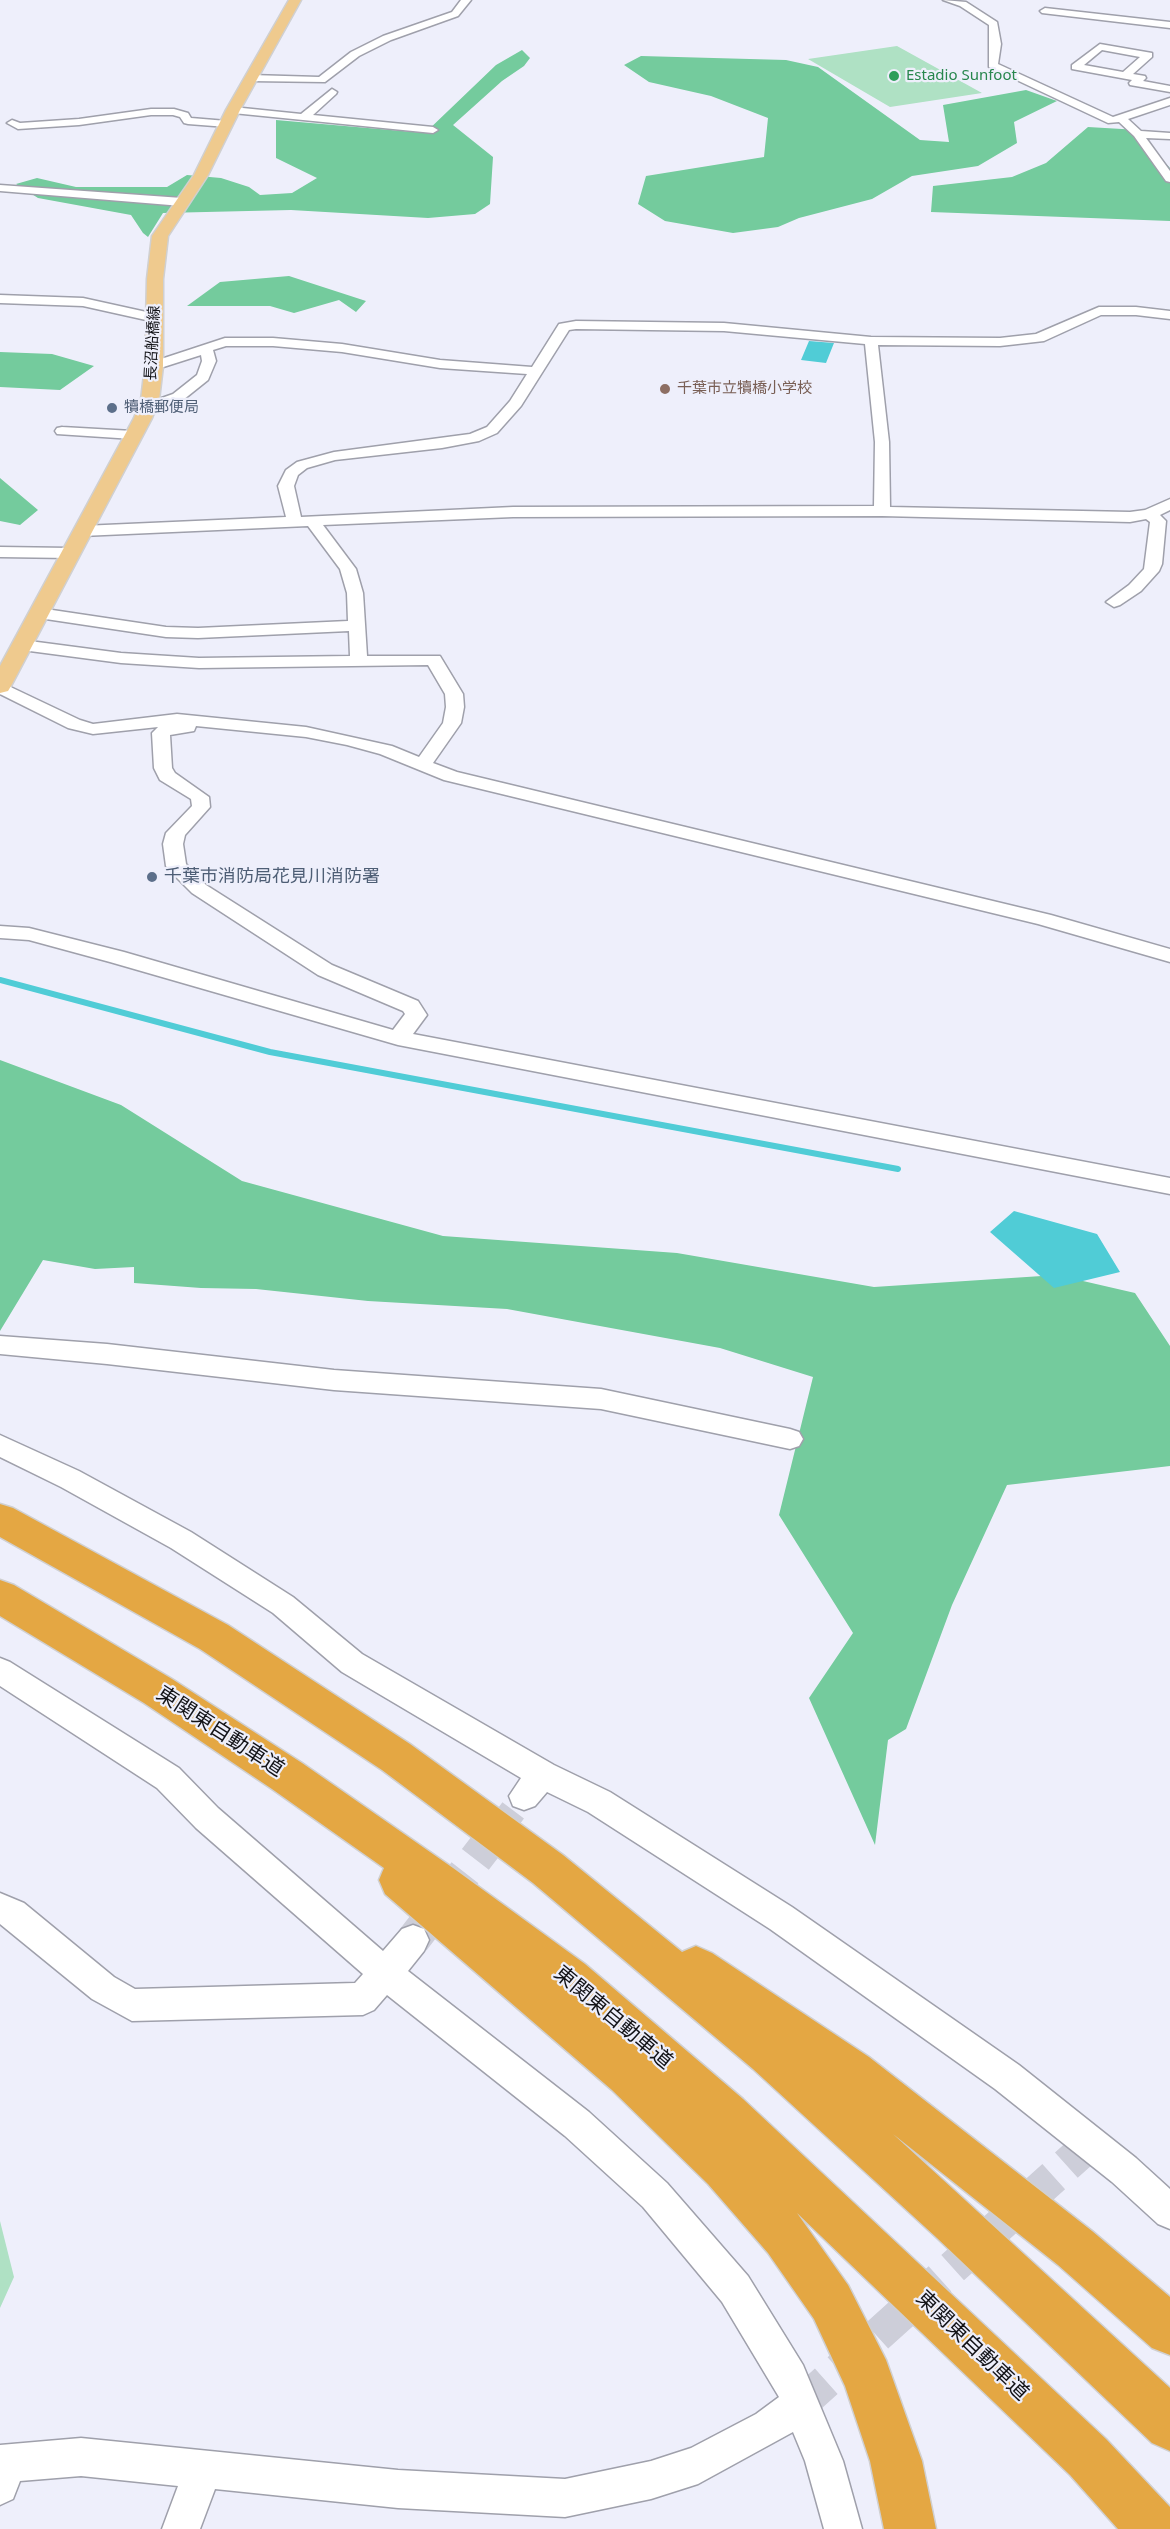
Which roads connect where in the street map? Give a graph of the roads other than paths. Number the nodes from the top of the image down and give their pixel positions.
1 (295, 0) edge
2 (466, 0) edge
3 (948, 0) edge
4 (1045, 11) dead end
5 (1170, 25) edge
6 (1125, 75) junction
7 (251, 78) junction
8 (1170, 89) edge
9 (332, 92) dead end
10 (1170, 101) edge
11 (230, 117) junction
12 (304, 117) junction
13 (1121, 118) junction
14 (12, 123) dead end
15 (433, 130) dead end
16 (1138, 134) junction
17 (1170, 136) edge
18 (1166, 164) edge
19 (1170, 179) edge
20 (0, 188) edge
21 (182, 202) junction
22 (0, 299) edge
23 (1170, 315) edge
24 (155, 318) junction
25 (871, 341) junction
26 (206, 349) junction
27 (154, 366) junction
28 (536, 371) junction
29 (147, 408) junction
30 (62, 431) dead end
31 (133, 435) junction
32 (1170, 504) edge
33 (882, 511) junction
34 (1149, 514) junction
35 (295, 521) junction
36 (312, 521) junction
37 (82, 531) junction
38 (0, 552) edge
39 (70, 553) junction
40 (1114, 602) dead end
41 (39, 613) junction
42 (356, 626) junction
43 (22, 645) junction
44 (359, 661) junction
45 (0, 687) edge
46 (232, 725) junction
47 (422, 765) junction
48 (0, 932) edge
49 (1170, 956) edge
50 (398, 1038) junction
51 (1170, 1186) edge
52 (0, 1345) edge
53 (790, 1439) dead end
54 (0, 1445) edge
55 (0, 1519) edge
56 (0, 1596) edge
57 (0, 1671) edge
58 (158, 1691) junction
59 (548, 1869) junction
60 (0, 1908) edge
61 (413, 1940) tunnel mouth
62 (384, 1972) junction
63 (1170, 2212) edge
64 (1170, 2330) edge
65 (801, 2404) junction
66 (1170, 2425) edge
67 (203, 2470) junction
68 (2, 2472) edge
69 (181, 2529) edge
70 (843, 2529) edge
71 (910, 2529) edge
72 (1154, 2529) edge

1 - 7 main road, 長沼船橋線
2 - 7 street
3 - 13 street
4 - 5 street
6 - 6 street
6 - 8 street
7 - 11 main road, 長沼船橋線
9 - 12 street
10 - 13 street
11 - 12 street
11 - 14 street
11 - 21 main road, 長沼船橋線
12 - 15 street
13 - 16 street
16 - 17 street
16 - 18 street
18 - 19 street
20 - 21 street
21 - 24 main road, 長沼船橋線
22 - 24 street
23 - 25 street
24 - 27 main road, 長沼船橋線
25 - 28 street
25 - 33 street
26 - 27 street
26 - 28 street
26 - 29 street
27 - 29 main road, 長沼船橋線
28 - 35 street
29 - 31 main road, 長沼船橋線
30 - 31 street
31 - 37 main road, 長沼船橋線
32 - 34 street
33 - 34 street
33 - 36 street
34 - 40 street
35 - 36 street
35 - 37 street
36 - 42 street
37 - 39 main road, 長沼船橋線
38 - 39 street
39 - 41 main road, 長沼船橋線
41 - 42 street
41 - 43 main road, 長沼船橋線
42 - 44 street
43 - 44 street
43 - 45 main road, 長沼船橋線
44 - 47 street
45 - 46 street
46 - 47 street
46 - 50 street
47 - 49 street
48 - 50 street
50 - 51 street
52 - 53 street
54 - 63 street
55 - 59 highway
56 - 58 highway, 東関東自動車道
57 - 62 street
58 - 71 highway
58 - 72 highway, 東関東自動車道
59 - 64 highway
59 - 66 highway
60 - 62 street
61 - 62 street
62 - 65 street
65 - 67 street
65 - 70 street
67 - 68 street
67 - 69 street

